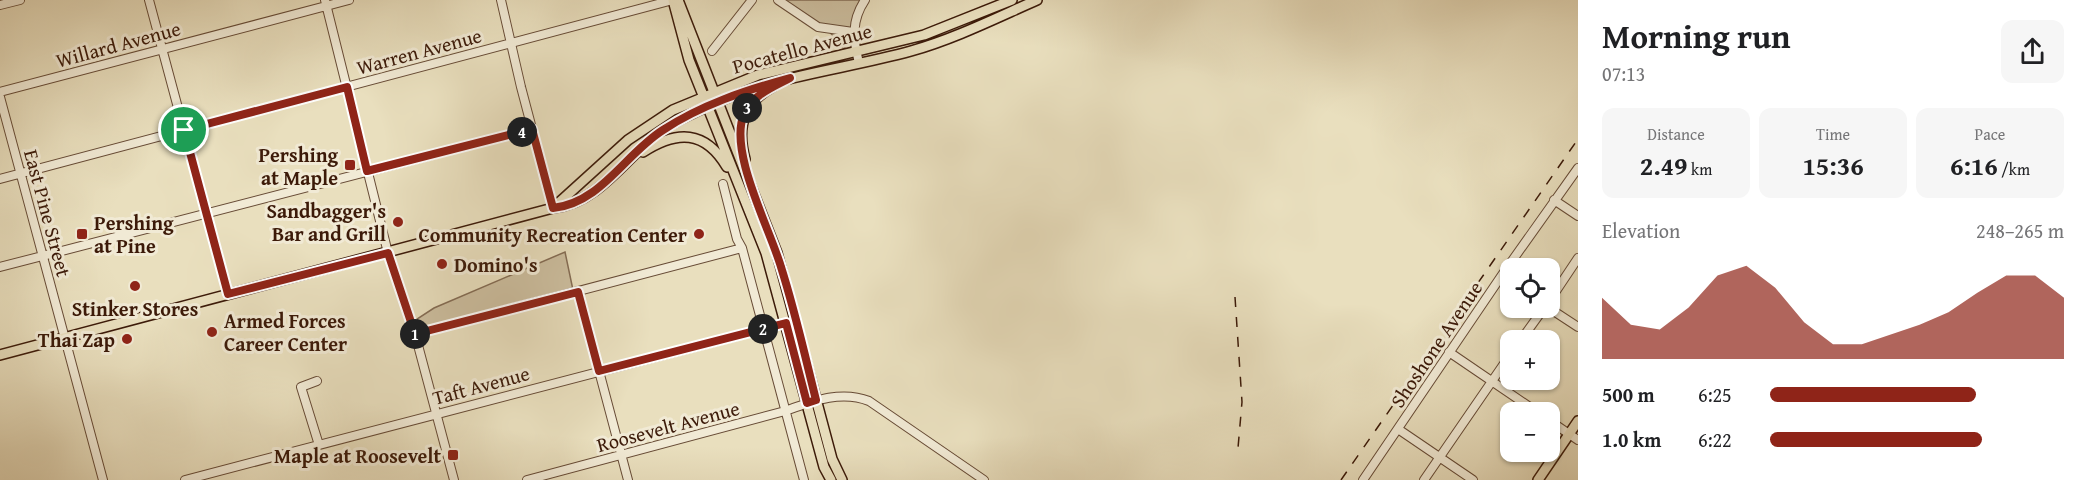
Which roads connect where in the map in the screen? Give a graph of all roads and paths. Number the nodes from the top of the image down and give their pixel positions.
1 (20, 0) edge
2 (149, 0) edge
3 (348, 0) edge
4 (501, 0) edge
5 (673, 0) edge
6 (678, 0) edge
7 (752, 0) edge
8 (778, 0) edge
9 (865, 0) edge
10 (1012, 0) edge
11 (1037, 0) edge
12 (326, 3) edge
13 (0, 5) edge
14 (853, 32) junction
15 (511, 43) junction
16 (162, 49) junction
17 (712, 51) dead end
18 (857, 58) junction
19 (790, 78) junction
20 (347, 87) junction
21 (0, 92) edge
22 (0, 97) edge
23 (715, 98) junction
24 (705, 102) junction
25 (532, 129) junction
26 (184, 130) junction
27 (626, 163) junction
28 (1578, 168) edge
29 (367, 171) junction
30 (20, 173) junction
31 (0, 179) edge
32 (723, 184) dead end
33 (750, 185) junction
34 (1554, 200) junction
35 (748, 205) junction
36 (553, 208) junction
37 (207, 213) junction
38 (1578, 216) edge
39 (742, 248) junction
40 (388, 253) junction
41 (42, 256) junction
42 (1514, 258) edge
43 (1578, 258) edge
44 (0, 267) edge
45 (1500, 278) edge
46 (1560, 285) edge
47 (578, 292) junction
48 (228, 294) junction
49 (1560, 315) edge
50 (786, 323) junction
51 (1578, 327) edge
52 (764, 328) junction
53 (415, 334) junction
54 (65, 338) junction
55 (1449, 352) junction
56 (0, 355) edge
57 (1500, 369) edge
58 (599, 371) junction
59 (318, 381) dead end
60 (1492, 381) junction
61 (812, 402) junction
62 (1522, 402) edge
63 (785, 411) junction
64 (436, 414) junction
65 (1578, 421) edge
66 (1560, 428) edge
67 (1398, 429) junction
68 (1569, 434) junction
69 (1578, 440) edge
70 (319, 445) junction
71 (622, 455) junction
72 (1439, 457) junction
73 (835, 479) edge
74 (103, 480) edge
75 (185, 480) edge
76 (454, 480) edge
77 (527, 480) edge
78 (628, 480) edge
79 (804, 480) edge
80 (984, 480) edge
81 (1363, 480) edge
82 (1424, 480) edge
83 (1473, 480) edge
84 (1538, 480) edge

1 - 13 street
2 - 16 street
3 - 12 street, Willard Avenue
4 - 15 street
5 - 15 street, Warren Avenue
5 - 24 main road
6 - 23 main road
7 - 17 street
8 - 14 street
9 - 14 street
10 - 18 main road, Pocatello Avenue
11 - 18 main road, Pocatello Avenue
12 - 16 street, Willard Avenue
12 - 20 street
14 - 18 street
15 - 20 street, Warren Avenue
15 - 25 street
16 - 21 street, Willard Avenue
16 - 26 street
18 - 19 main road, Pocatello Avenue
18 - 23 main road, Pocatello Avenue
19 - 23 main road, Pocatello Avenue
19 - 33 main road
20 - 26 street, Warren Avenue
20 - 29 street
22 - 30 street, East Pine Street
23 - 24 main road, Pocatello Avenue
23 - 33 main road
24 - 27 main road
24 - 35 main road
24 - 36 main road
25 - 29 street
25 - 36 street
26 - 30 street, Warren Avenue
26 - 37 street
27 - 35 main road
27 - 36 main road
28 - 34 street, Shoshone Avenue
29 - 37 street
29 - 40 street
30 - 31 street, Warren Avenue
30 - 41 street, East Pine Street
32 - 39 street
33 - 61 main road
34 - 38 street
34 - 42 street, Shoshone Avenue
35 - 50 main road
36 - 40 main road
37 - 41 street
37 - 48 street
39 - 47 street
39 - 52 street
40 - 48 main road
40 - 53 street
41 - 44 street
41 - 54 street, East Pine Street
43 - 46 street
45 - 55 street, Shoshone Avenue
47 - 53 street
47 - 58 street
48 - 54 main road
49 - 51 street
50 - 52 street, Taft Avenue
50 - 61 main road
52 - 58 street, Taft Avenue
52 - 63 street
53 - 64 street
54 - 56 main road
54 - 74 street, East Pine Street
55 - 60 street
55 - 67 street, Shoshone Avenue
57 - 60 street
58 - 64 street, Taft Avenue
58 - 71 street
59 - 70 street
60 - 62 street
60 - 72 street
61 - 63 street, Roosevelt Avenue
61 - 73 main road
61 - 80 street, Roosevelt Avenue
63 - 71 street, Roosevelt Avenue
63 - 79 street
64 - 70 street, Taft Avenue
64 - 76 street
65 - 68 main road
66 - 68 street
67 - 72 street
67 - 81 street, Shoshone Avenue
68 - 69 street
68 - 84 main road
70 - 75 street, Taft Avenue
71 - 77 street, Roosevelt Avenue
71 - 78 street
72 - 82 street
72 - 83 street

